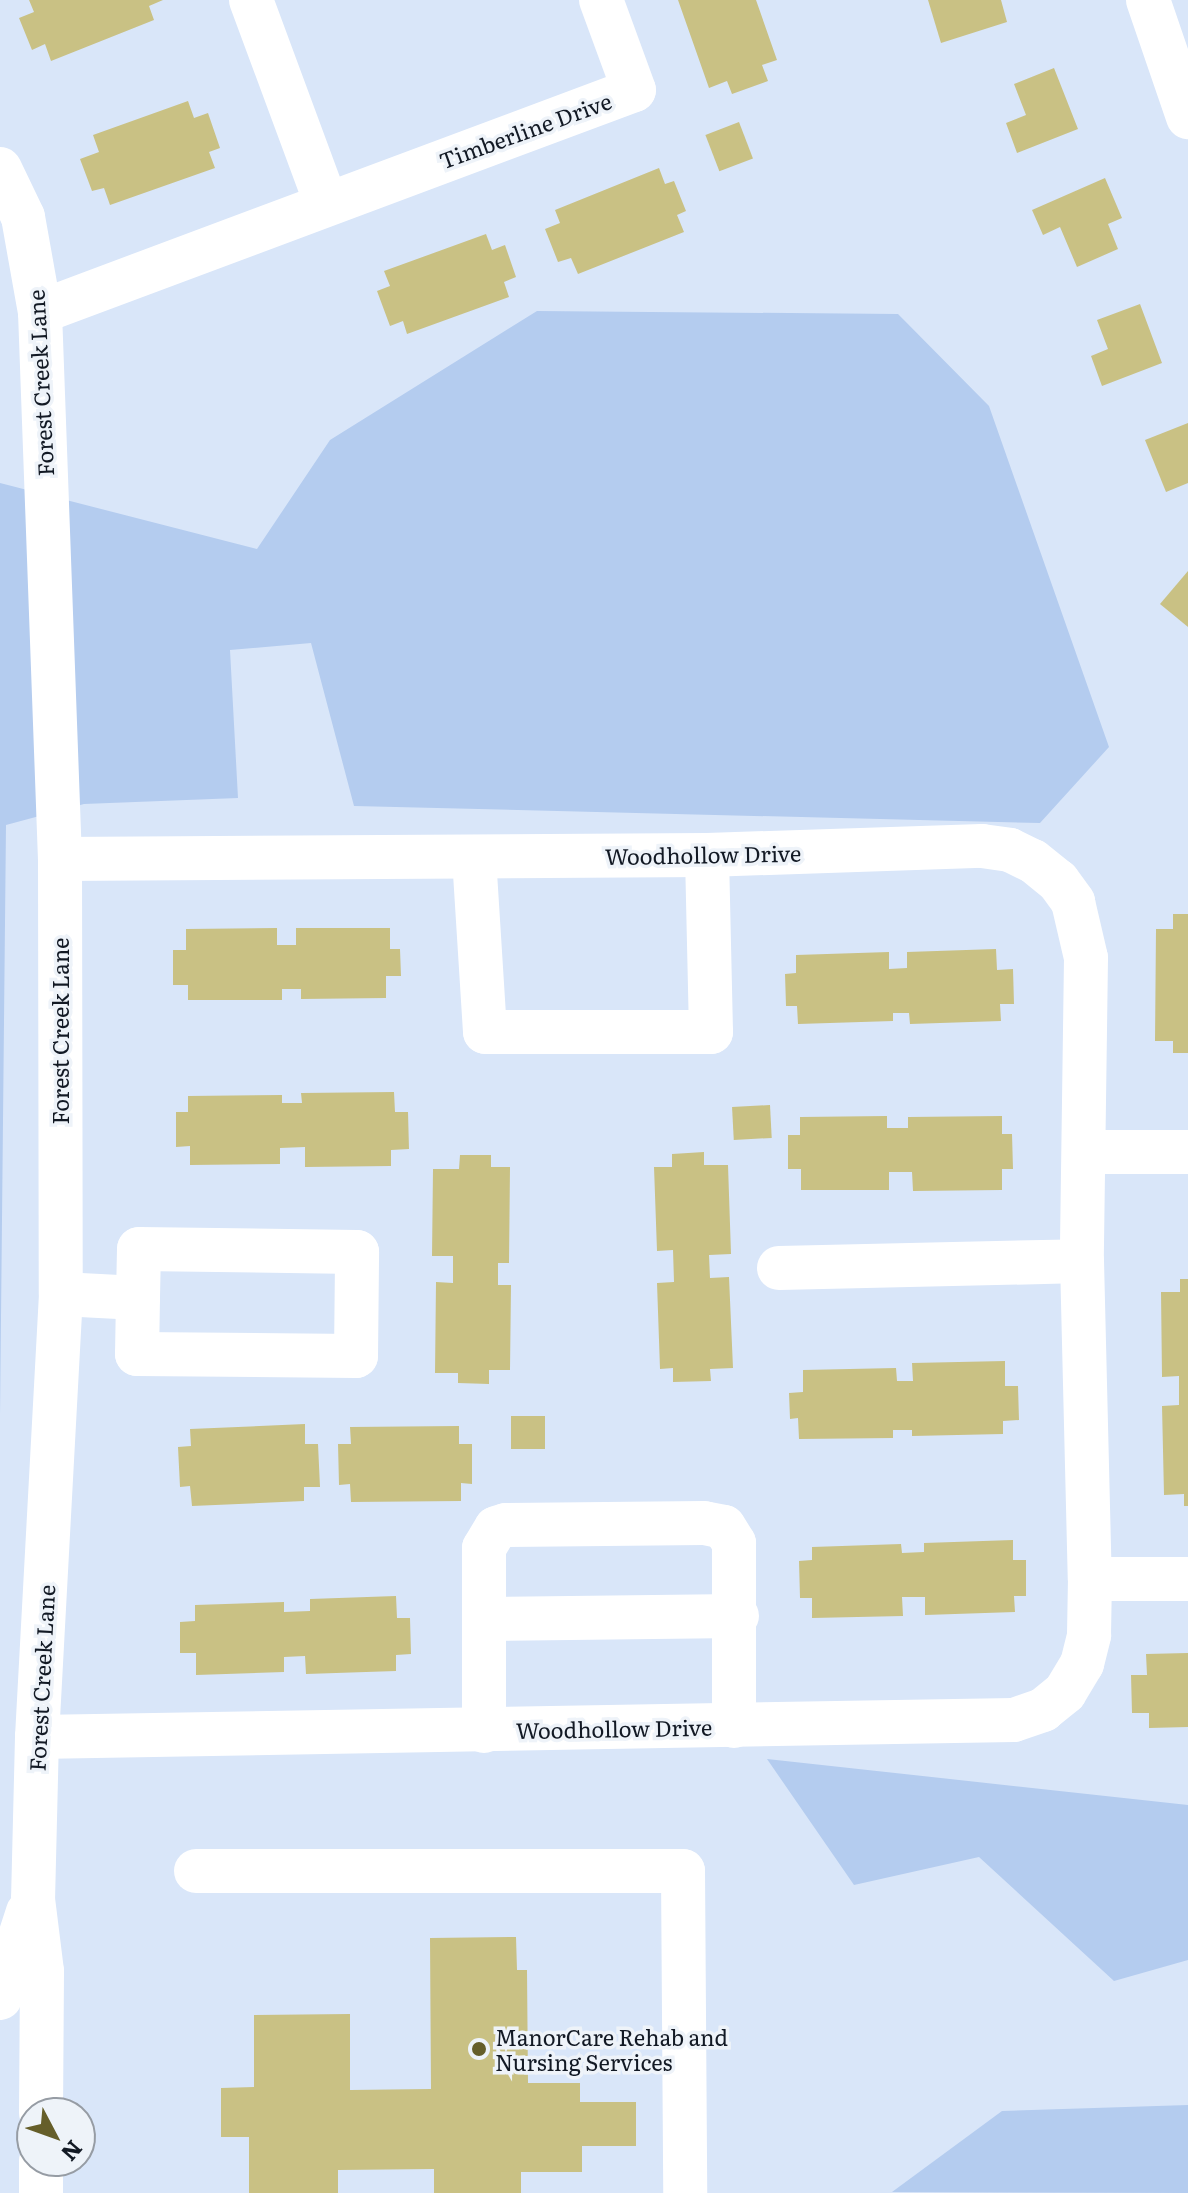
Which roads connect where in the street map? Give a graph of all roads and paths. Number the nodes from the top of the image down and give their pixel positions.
1 (251, 0) edge
2 (601, 0) edge
3 (1148, 0) edge
4 (1178, 58) edge
5 (1188, 117) edge
6 (0, 169) edge
7 (326, 203) junction
8 (40, 312) junction
9 (707, 855) junction
10 (474, 857) junction
11 (60, 859) junction
12 (1084, 1152) junction
13 (1188, 1152) edge
14 (1082, 1261) junction
15 (779, 1268) dead end
16 (61, 1294) junction
17 (138, 1298) junction
18 (1090, 1579) junction
19 (1188, 1579) edge
20 (737, 1616) junction
21 (486, 1619) junction
22 (734, 1726) junction
23 (484, 1731) junction
24 (37, 1737) junction
25 (196, 1871) dead end
26 (33, 1899) junction
27 (0, 1998) edge
28 (41, 2097) edge
29 (685, 2193) edge

1 - 7 street
2 - 7 street, Timberline Drive
3 - 4 street
4 - 5 street
6 - 8 street, Forest Creek Lane
7 - 8 street, Timberline Drive
8 - 11 street, Forest Creek Lane
9 - 10 street, Woodhollow Drive
9 - 10 street
9 - 12 street, Woodhollow Drive
10 - 11 street, Woodhollow Drive
11 - 16 street, Forest Creek Lane
12 - 13 street
12 - 14 street, Woodhollow Drive
14 - 15 street
14 - 18 street, Woodhollow Drive
16 - 17 street
16 - 24 street, Forest Creek Lane
17 - 17 street
18 - 19 street
18 - 22 street, Woodhollow Drive
20 - 21 street
20 - 21 street
20 - 22 street
21 - 23 street
22 - 23 street, Woodhollow Drive
23 - 24 street, Woodhollow Drive
24 - 26 street, Forest Creek Lane
25 - 29 street
26 - 27 street, Forest Creek Lane
26 - 28 street, Forest Creek Lane

